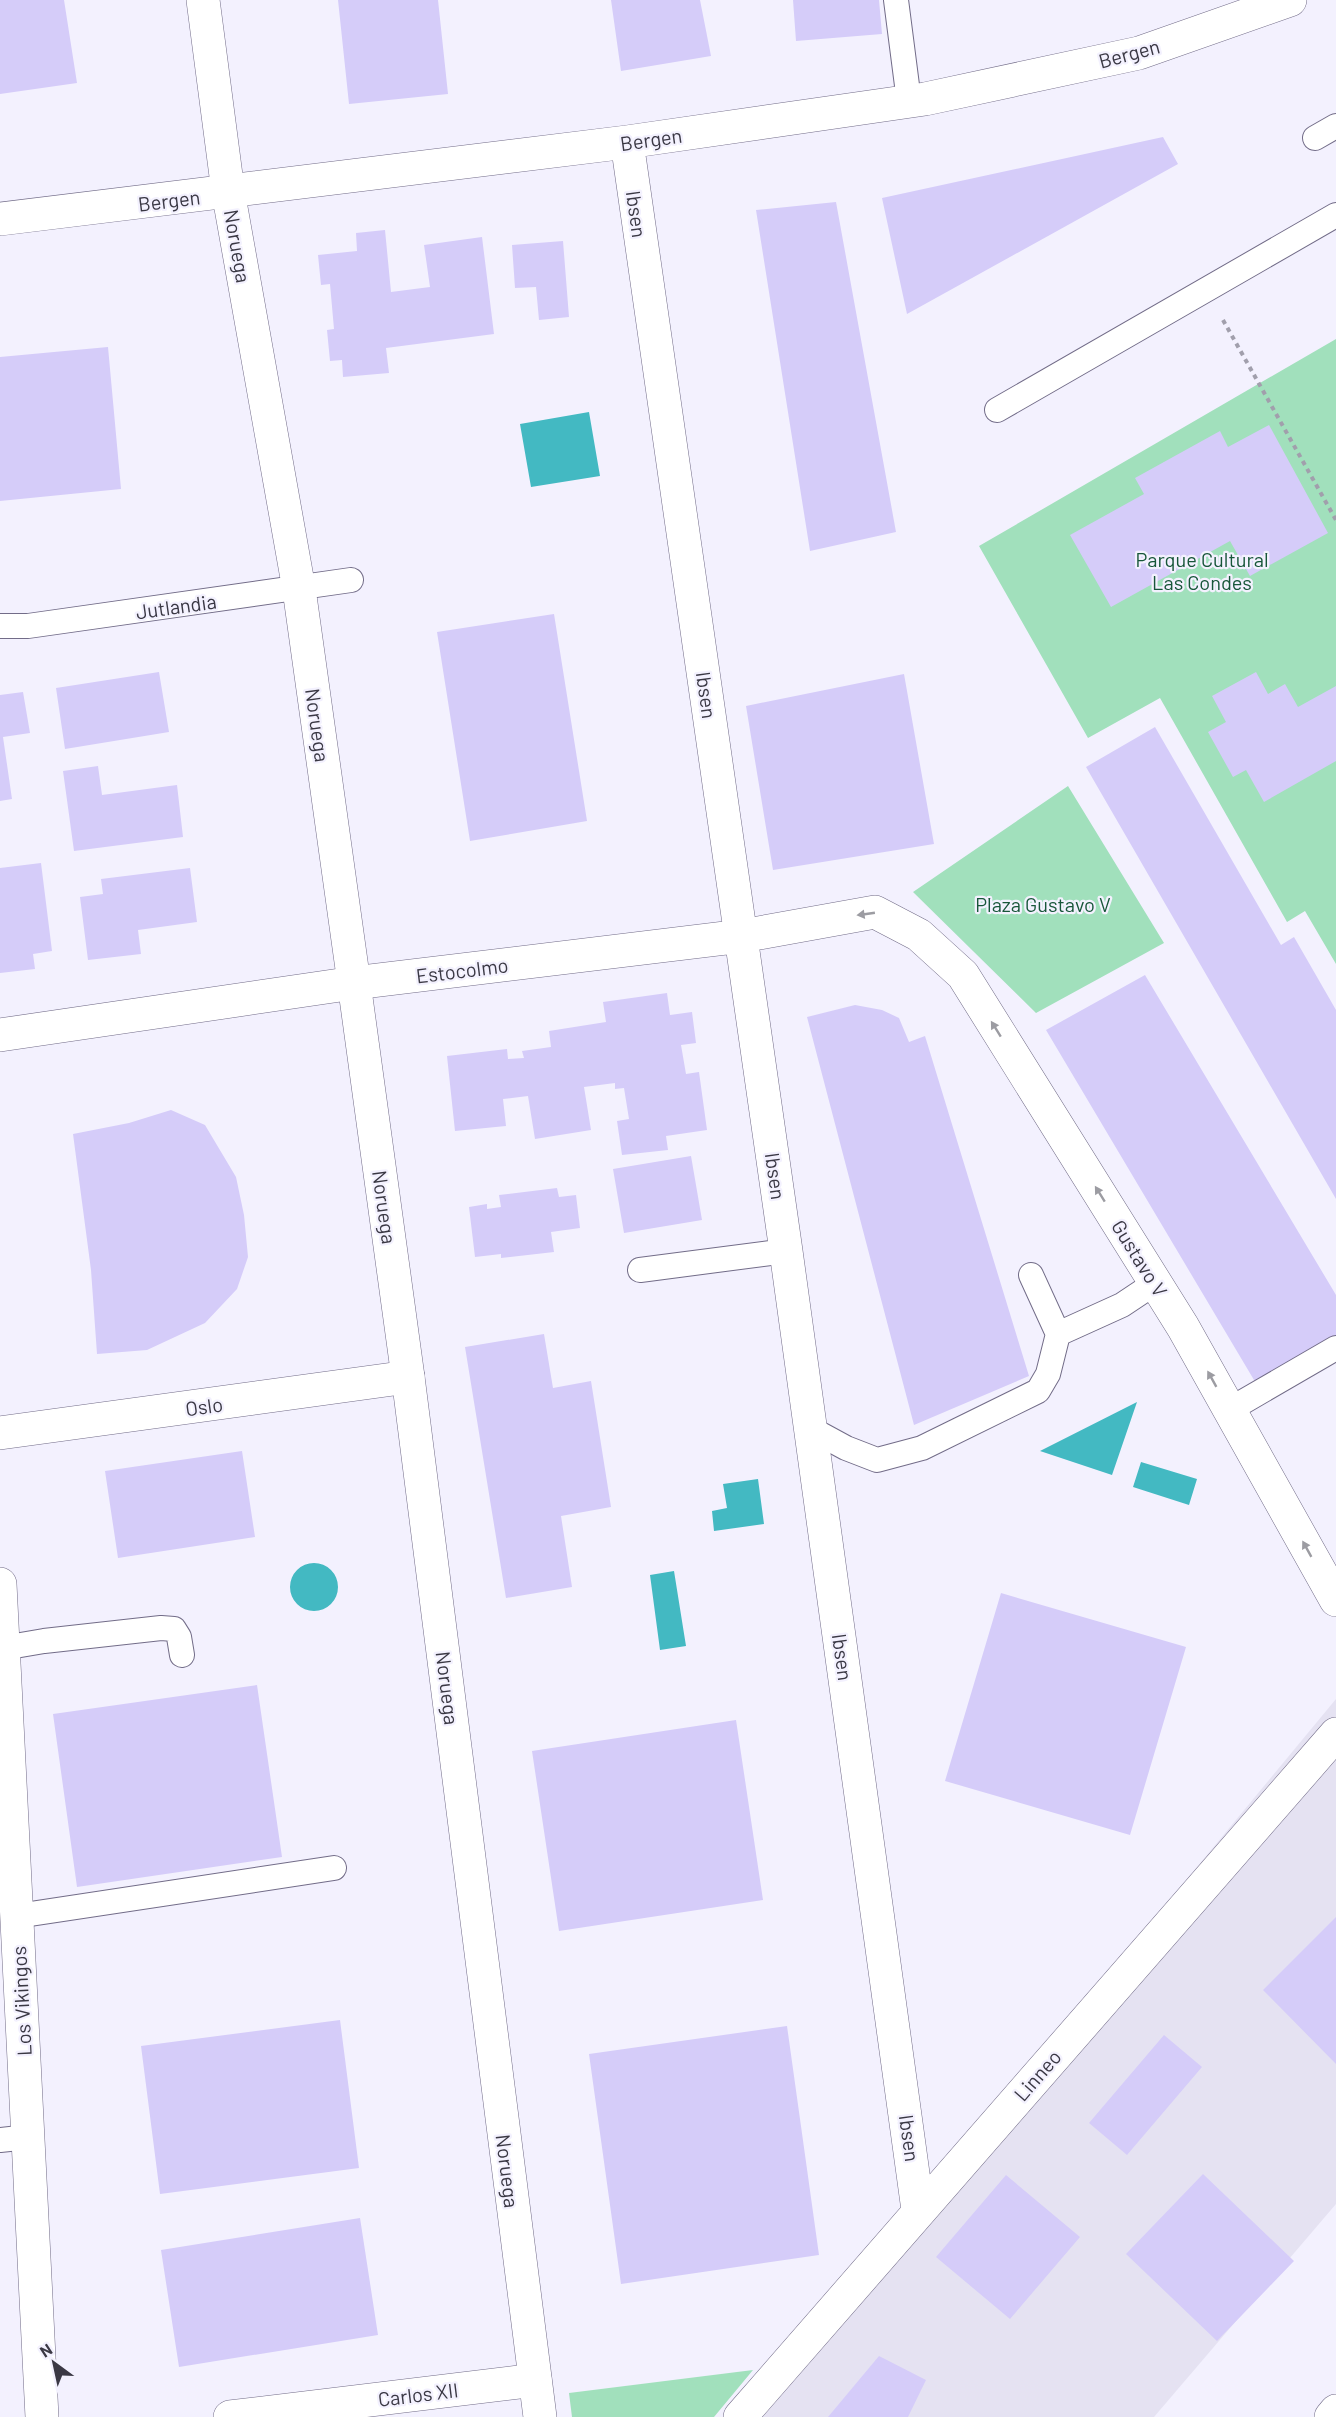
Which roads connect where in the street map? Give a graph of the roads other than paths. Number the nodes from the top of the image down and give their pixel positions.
1 (203, 0) edge
2 (896, 0) edge
3 (1290, 0) edge
4 (909, 101) junction
5 (1336, 126) edge
6 (1315, 138) dead end
7 (627, 142) junction
8 (228, 191) junction
9 (1336, 215) edge
10 (0, 219) edge
11 (997, 410) dead end
12 (351, 580) dead end
13 (299, 589) junction
14 (0, 626) edge
15 (919, 935) joint
16 (742, 936) junction
17 (354, 983) junction
18 (0, 1035) edge
19 (786, 1251) junction
20 (640, 1270) dead end
21 (1031, 1275) dead end
22 (1155, 1283) junction
23 (1058, 1334) junction
24 (1336, 1348) edge
25 (408, 1377) junction
26 (1229, 1410) junction
27 (811, 1429) junction
28 (0, 1433) edge
29 (0, 1584) edge
30 (1336, 1600) edge
31 (3, 1648) junction
32 (182, 1656) dead end
33 (1336, 1734) edge
34 (5, 1787) edge
35 (334, 1868) dead end
36 (7, 1870) edge
37 (17, 1916) junction
38 (14, 2138) edge
39 (918, 2210) junction
40 (535, 2380) junction
41 (1336, 2411) edge
42 (42, 2417) edge
43 (230, 2417) edge
44 (540, 2417) edge
45 (740, 2417) edge
46 (1331, 2417) edge

1 - 8 street, Noruega
2 - 4 lane
3 - 4 street, Bergen
4 - 7 street, Bergen
5 - 6 lane
7 - 8 street, Bergen
7 - 16 street, Ibsen
8 - 10 street, Bergen
8 - 13 street, Noruega
9 - 11 lane
12 - 13 lane, Jutlandia
13 - 14 lane, Jutlandia
13 - 17 street, Noruega
15 -> 16 street, Estocolmo
22 -> 15 street, Gustavo V
16 - 17 street, Estocolmo
16 - 19 street, Ibsen
17 - 18 street, Estocolmo
17 - 25 street, Noruega
19 - 20 lane
19 - 27 street, Ibsen
21 - 23 lane
22 - 23 lane
26 -> 22 street, Gustavo V
23 - 27 lane
24 - 26 lane
25 - 28 street, Oslo
25 - 40 street, Noruega
30 -> 26 street, Gustavo V
27 - 39 street, Ibsen
29 - 31 street, Los Vikingos
31 - 32 lane
31 - 34 street, Los Vikingos
33 - 39 street, Linneo
34 - 36 street, Los Vikingos
35 - 37 lane
36 - 37 street, Los Vikingos
37 - 38 street, Los Vikingos
38 - 42 street, Los Vikingos
39 - 45 street, Linneo
40 - 43 street, Carlos XII
40 - 44 street, Noruega
41 - 46 street

